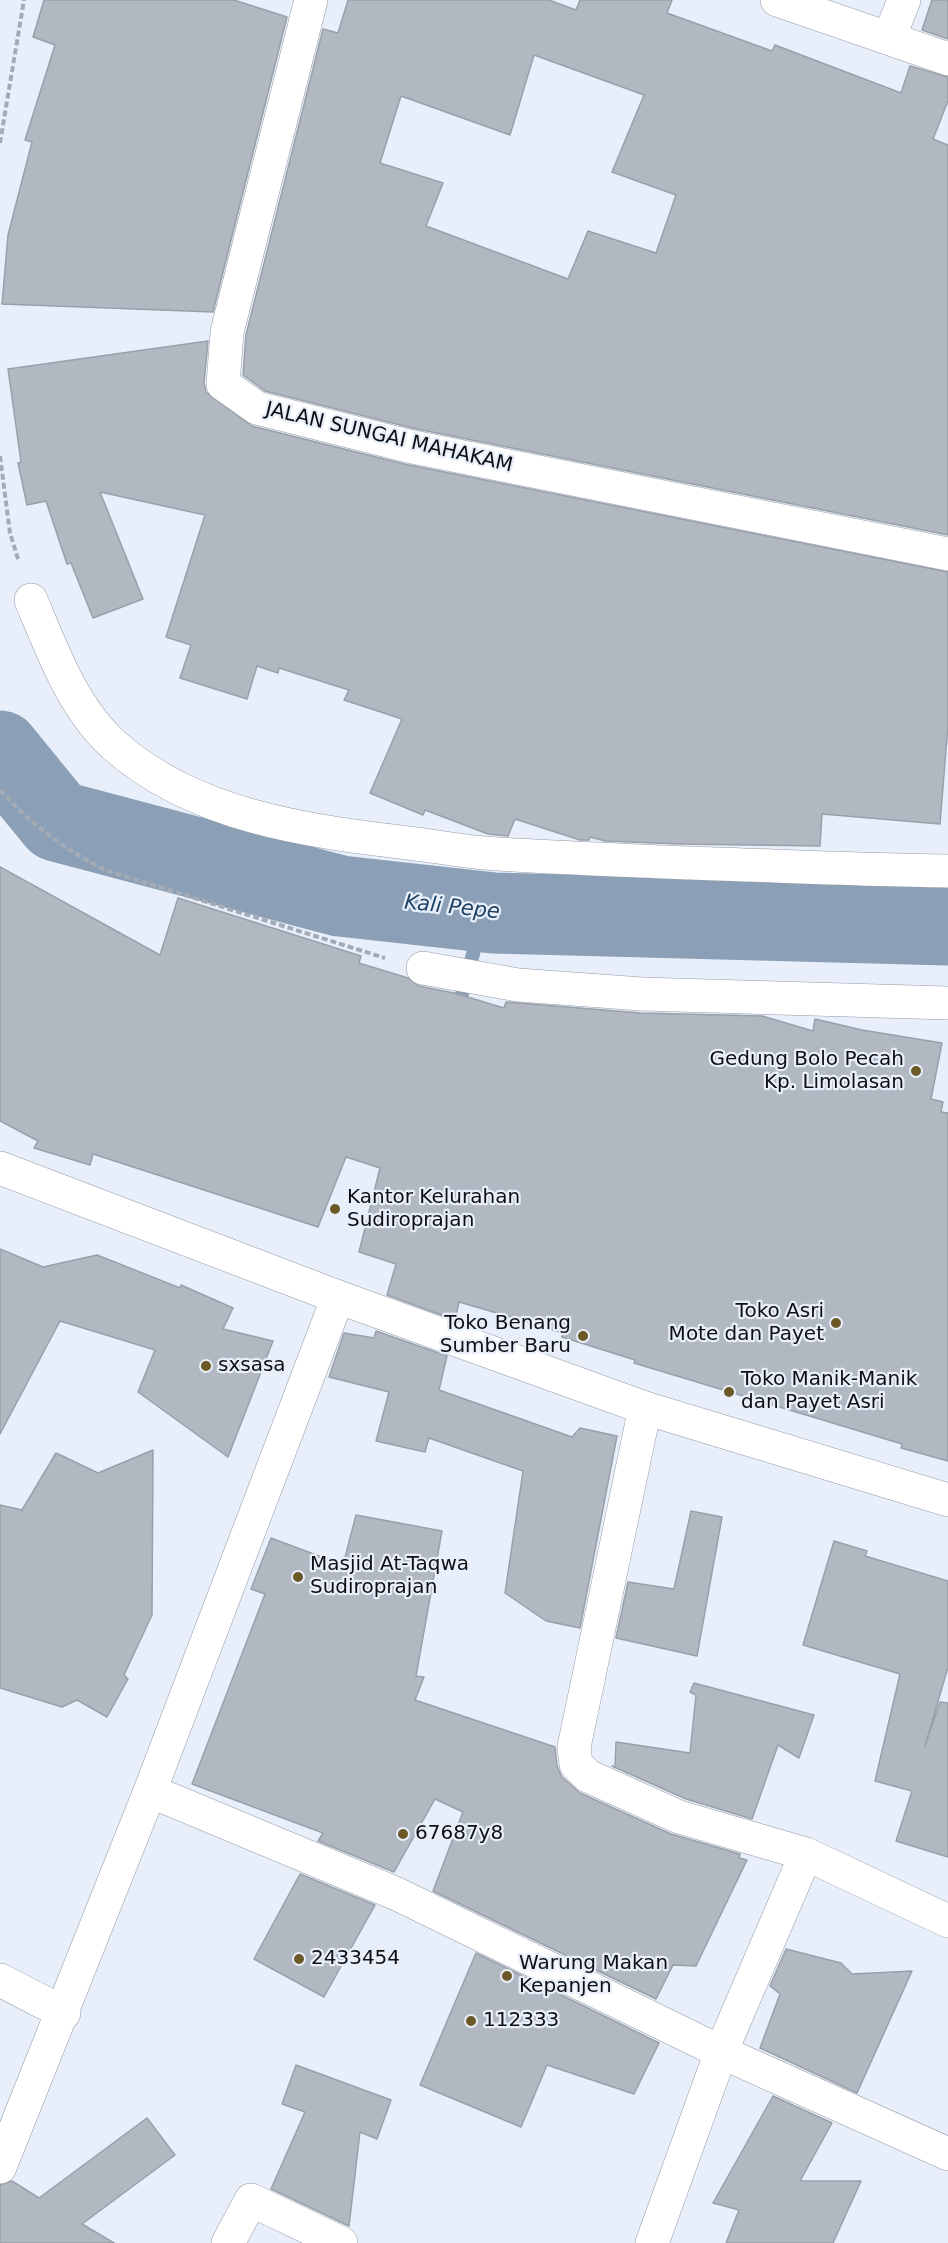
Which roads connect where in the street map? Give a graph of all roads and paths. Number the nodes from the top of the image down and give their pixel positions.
1 (24, 0) edge
2 (311, 0) edge
3 (777, 0) edge
4 (904, 0) edge
5 (889, 38) junction
6 (948, 59) edge
7 (0, 143) edge
8 (0, 456) edge
9 (948, 554) edge
10 (32, 600) joint
11 (0, 790) edge
12 (948, 872) edge
13 (423, 968) joint
14 (948, 1003) edge
15 (0, 1168) edge
16 (338, 1297) junction
17 (645, 1408) junction
18 (948, 1500) edge
19 (150, 1791) junction
20 (806, 1854) junction
21 (948, 1921) edge
22 (0, 1980) edge
23 (64, 2013) junction
24 (721, 2052) junction
25 (948, 2154) edge
26 (0, 2167) edge
27 (228, 2243) edge
28 (340, 2243) edge
29 (652, 2243) edge

1 - 7 path
2 - 9 street, JALAN SUNGAI MAHAKAM
3 - 5 street
4 - 5 street
5 - 6 street
8 - 10 path
10 - 12 street
11 - 13 path
13 - 14 street
15 - 16 street
16 - 17 street
16 - 19 street
17 - 18 street
17 - 20 street
19 - 23 street
19 - 24 street
20 - 21 street
20 - 24 street
22 - 23 street
23 - 26 street
24 - 25 street
24 - 29 street
27 - 28 street

